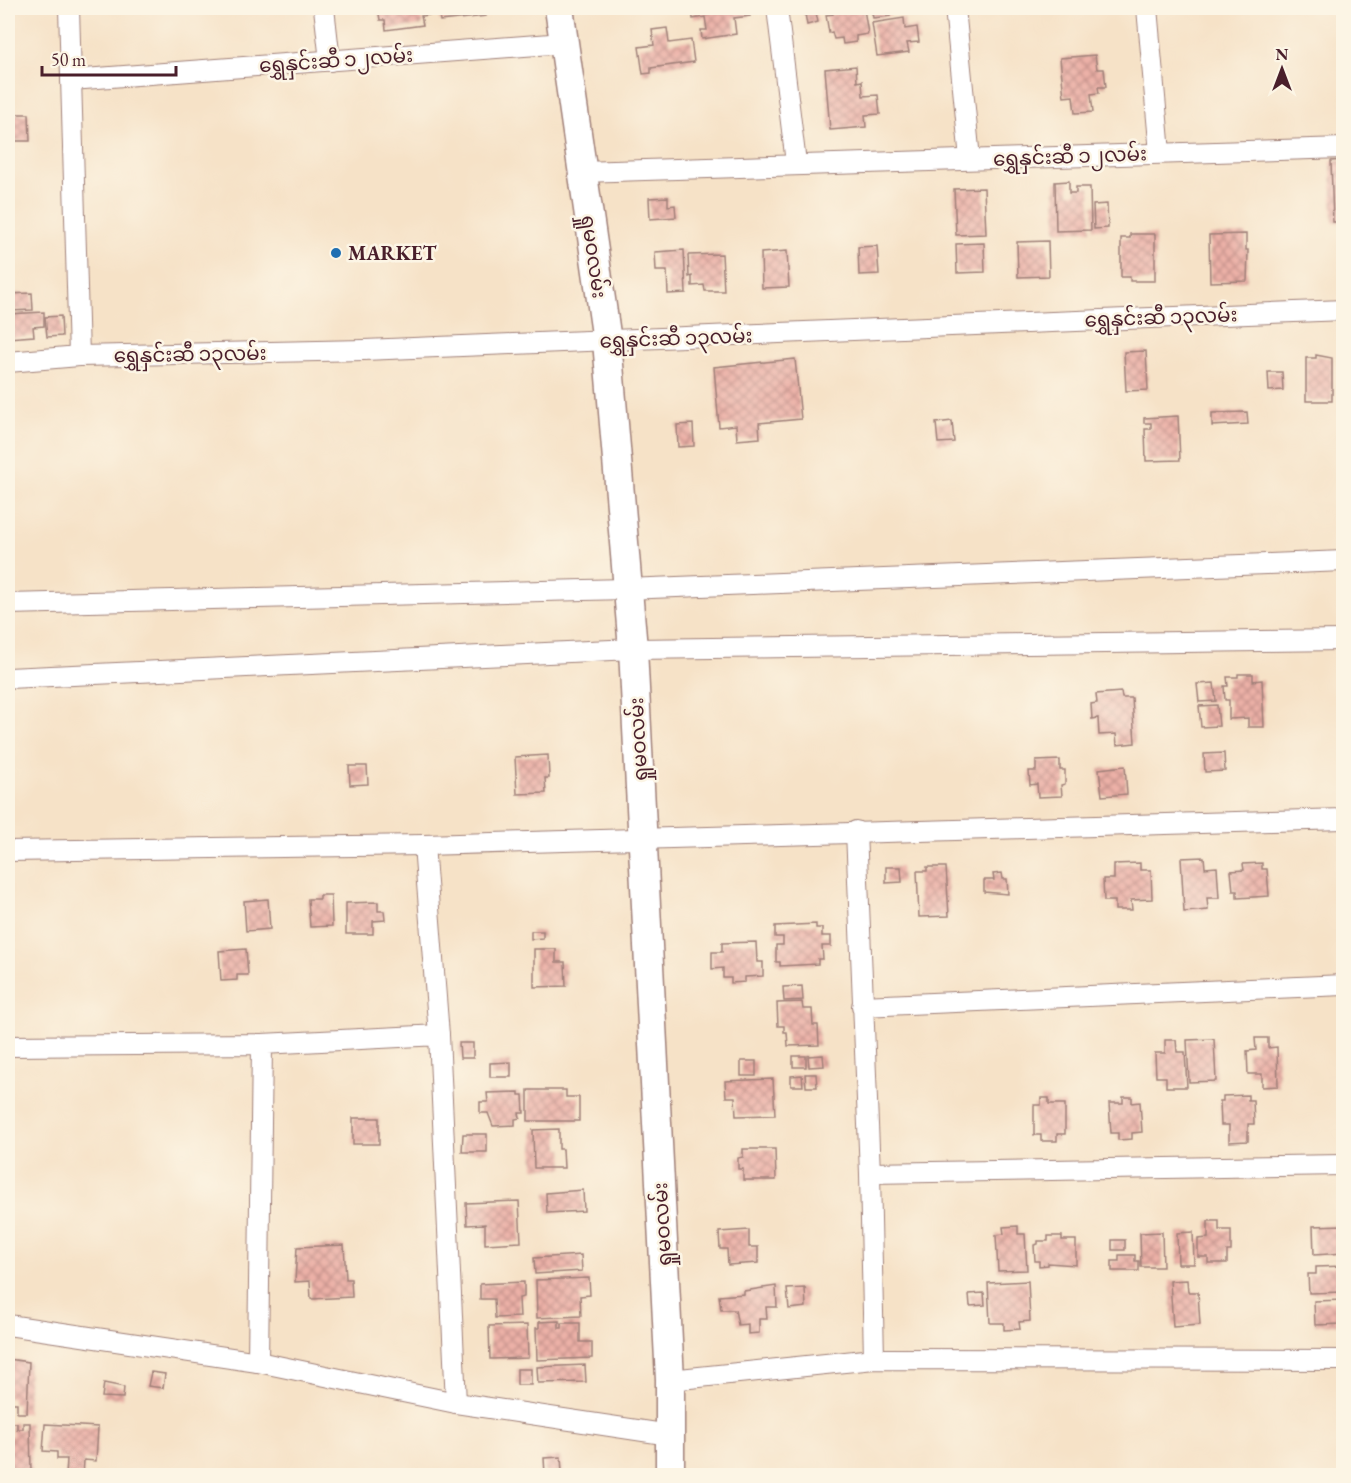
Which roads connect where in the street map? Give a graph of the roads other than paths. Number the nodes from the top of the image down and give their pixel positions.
1 (69, 8) edge
2 (324, 8) edge
3 (560, 8) edge
4 (777, 8) edge
5 (955, 8) edge
6 (1147, 8) edge
7 (564, 43) junction
8 (330, 61) junction
9 (71, 80) junction
10 (1344, 148) edge
11 (1160, 153) junction
12 (970, 159) junction
13 (796, 163) junction
14 (582, 172) junction
15 (1344, 309) edge
16 (607, 341) junction
17 (79, 356) junction
18 (8, 362) edge
19 (1344, 561) edge
20 (626, 589) junction
21 (8, 604) edge
22 (1344, 640) edge
23 (633, 649) junction
24 (8, 678) edge
25 (1344, 819) edge
26 (856, 831) junction
27 (643, 837) junction
28 (424, 845) junction
29 (8, 851) edge
30 (1344, 985) edge
31 (862, 1006) junction
32 (439, 1035) junction
33 (262, 1044) junction
34 (8, 1046) edge
35 (1344, 1165) edge
36 (870, 1173) junction
37 (8, 1325) edge
38 (874, 1359) junction
39 (1344, 1360) edge
40 (258, 1362) junction
41 (670, 1380) junction
42 (456, 1403) junction
43 (670, 1435) junction
44 (670, 1476) edge

1 - 9 street
2 - 8 street
3 - 7 street, ရှုမဝလမ်း
4 - 13 street
5 - 12 street
6 - 11 street
7 - 8 street, ရွှေနှင်းဆီ ၁၂လမ်း
7 - 14 street, ရှုမဝလမ်း
8 - 9 street, ရွှေနှင်းဆီ ၁၂လမ်း
9 - 17 street
10 - 11 street, ရွှေနှင်းဆီ ၁၂လမ်း
11 - 12 street, ရွှေနှင်းဆီ ၁၂လမ်း
12 - 13 street, ရွှေနှင်းဆီ ၁၂လမ်း
13 - 14 street, ရွှေနှင်းဆီ ၁၂လမ်း
14 - 16 street, ရှုမဝလမ်း
15 - 16 street, ရွှေနှင်းဆီ ၁၃လမ်း
16 - 17 street, ရွှေနှင်းဆီ ၁၃လမ်း
16 - 20 street, ရှုမဝလမ်း
17 - 18 street, ရွှေနှင်းဆီ ၁၃လမ်း
19 - 20 street
20 - 21 street
20 - 23 street, ရှုမဝလမ်း
22 - 23 street
23 - 24 street
23 - 27 street, ရှုမဝလမ်း
25 - 26 street
26 - 27 street
26 - 31 street
27 - 28 street
27 - 41 street, ရှုမဝလမ်း
28 - 29 street
28 - 32 street
30 - 31 street
31 - 36 street
32 - 33 street
32 - 42 street
33 - 34 street
33 - 40 street
35 - 36 street
36 - 38 street
37 - 40 street
38 - 39 street
38 - 41 street
40 - 42 street
41 - 43 street, ရှုမဝလမ်း
42 - 43 street
43 - 44 street, ရှုမဝလမ်း

